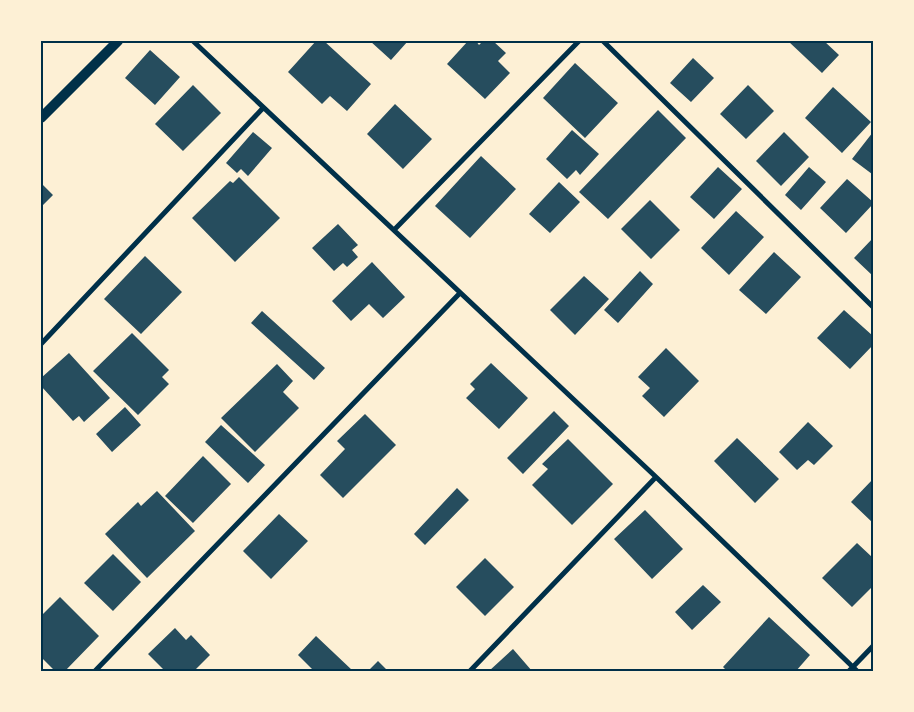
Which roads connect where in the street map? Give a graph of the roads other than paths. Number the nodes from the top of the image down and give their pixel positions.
1 (118, 41) edge
2 (193, 41) edge
3 (579, 41) edge
4 (603, 41) edge
5 (263, 108) junction
6 (41, 118) edge
7 (394, 230) junction
8 (460, 293) junction
9 (873, 307) edge
10 (41, 344) edge
11 (656, 477) junction
12 (873, 646) edge
13 (853, 670) edge
14 (95, 671) edge
15 (470, 671) edge

1 - 6 main road
2 - 5 street
3 - 7 street
4 - 9 street
5 - 7 street
5 - 10 street
7 - 8 street
8 - 11 street
8 - 14 street
11 - 13 street
11 - 15 street
12 - 13 street

